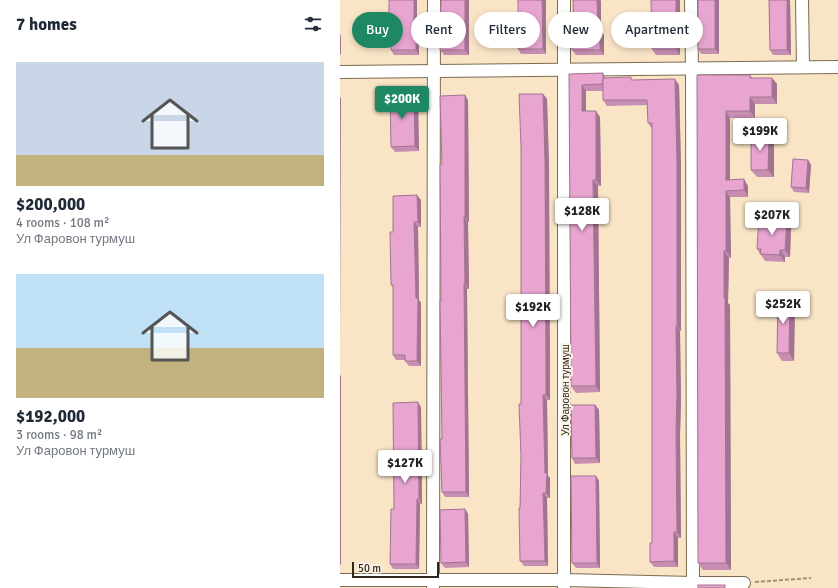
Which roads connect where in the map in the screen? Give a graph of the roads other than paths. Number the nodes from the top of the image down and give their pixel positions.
1 (434, 0) edge
2 (564, 0) edge
3 (690, 0) edge
4 (802, 0) edge
5 (838, 66) edge
6 (803, 67) junction
7 (692, 68) junction
8 (565, 69) junction
9 (433, 70) junction
10 (340, 72) edge
11 (340, 580) edge
12 (744, 583) road end
13 (433, 584) edge
14 (564, 584) edge
15 (692, 585) edge

1 - 9 street
2 - 8 street, Ул Фаровон турмуш
3 - 7 street
4 - 6 street
5 - 6 street
6 - 7 street
7 - 8 street
7 - 15 street
8 - 9 street
8 - 14 street, Ул Фаровон турмуш
9 - 10 street
9 - 13 street
11 - 13 street
12 - 15 street
13 - 14 street
14 - 15 street

